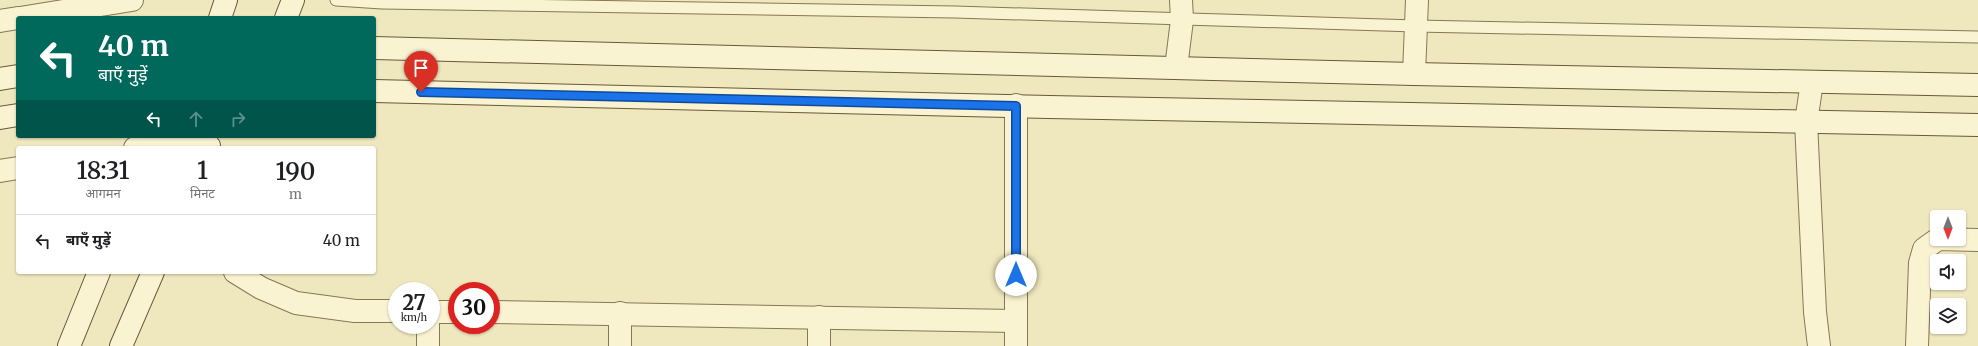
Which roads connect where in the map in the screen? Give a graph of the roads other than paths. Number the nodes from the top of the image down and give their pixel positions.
1 (132, 0) edge
2 (226, 0) edge
3 (293, 0) edge
4 (336, 0) edge
5 (1417, 0) edge
6 (1182, 10) edge
7 (32, 16) edge
8 (221, 16) edge
9 (287, 16) edge
10 (16, 18) edge
11 (0, 21) edge
12 (1416, 26) junction
13 (1978, 36) edge
14 (376, 48) edge
15 (1176, 68) junction
16 (1414, 74) junction
17 (16, 76) edge
18 (0, 79) edge
19 (1812, 82) junction
20 (1978, 85) edge
21 (376, 91) edge
22 (1016, 106) junction
23 (16, 116) edge
24 (0, 118) edge
25 (1806, 122) junction
26 (1978, 125) edge
27 (210, 143) edge
28 (149, 144) edge
29 (16, 168) edge
30 (0, 171) edge
31 (1978, 240) edge
32 (98, 274) edge
33 (152, 274) edge
34 (238, 274) edge
35 (388, 311) edge
36 (500, 312) edge
37 (620, 313) junction
38 (819, 317) junction
39 (1015, 321) junction
40 (428, 334) edge
41 (68, 346) edge
42 (121, 346) edge
43 (428, 346) edge
44 (620, 346) edge
45 (819, 346) edge
46 (1016, 346) edge
47 (1819, 346) edge
48 (1917, 346) edge

1 - 7 street
2 - 8 street
3 - 9 street
4 - 6 lane
5 - 12 street
6 - 12 lane
6 - 15 street
10 - 11 street
12 - 13 lane
12 - 16 street
14 - 15 street
15 - 16 street
16 - 19 street
17 - 18 street
19 - 20 street
19 - 25 street
21 - 22 street
22 - 25 street
22 - 39 street
23 - 24 street
25 - 26 street
25 - 47 street
27 - 28 street
29 - 30 street
31 - 48 street
32 - 41 street
33 - 42 street
34 - 35 street
36 - 37 street
37 - 38 street
37 - 44 street
38 - 39 street
38 - 45 street
39 - 46 street
40 - 43 street

